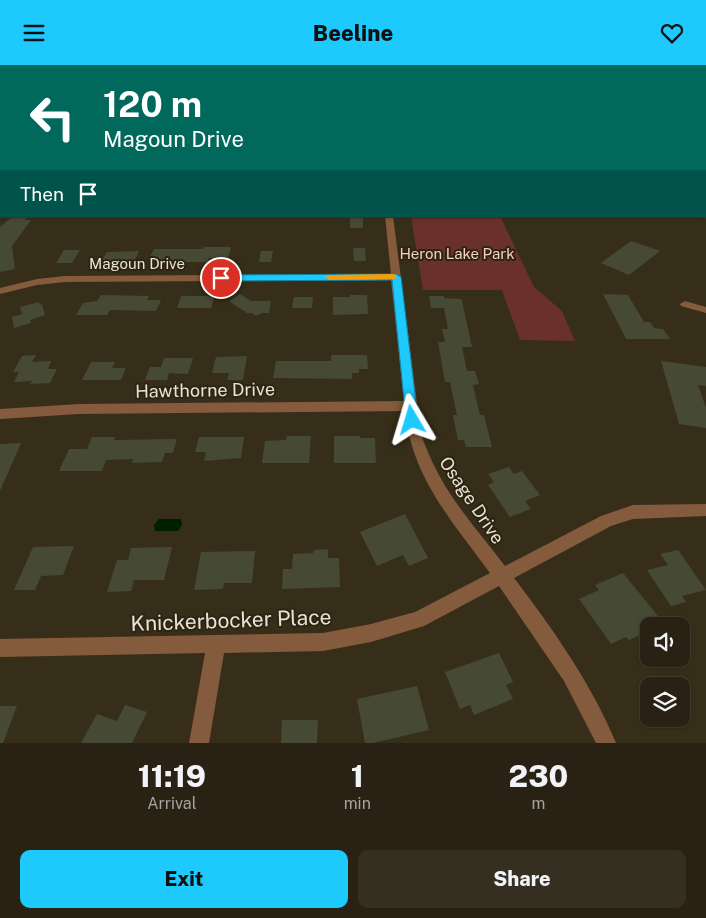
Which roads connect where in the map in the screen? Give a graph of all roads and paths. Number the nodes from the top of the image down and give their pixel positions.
1 (271, 65) edge
2 (285, 65) edge
3 (363, 65) edge
4 (389, 217) edge
5 (396, 277) junction
6 (0, 291) edge
7 (685, 304) dead end
8 (706, 310) edge
9 (411, 406) junction
10 (0, 414) edge
11 (706, 510) edge
12 (503, 576) junction
13 (216, 644) junction
14 (0, 648) edge
15 (199, 743) edge
16 (606, 743) edge

1 - 2 street
2 - 3 street
4 - 5 street, Osage Drive
5 - 6 street, Magoun Drive
5 - 9 street, Osage Drive
7 - 8 street
9 - 10 street, Hawthorne Drive
9 - 12 street, Osage Drive
11 - 12 street, Knickerbocker Place
12 - 13 street, Knickerbocker Place
12 - 16 street, Osage Drive
13 - 14 street, Knickerbocker Place
13 - 15 street

